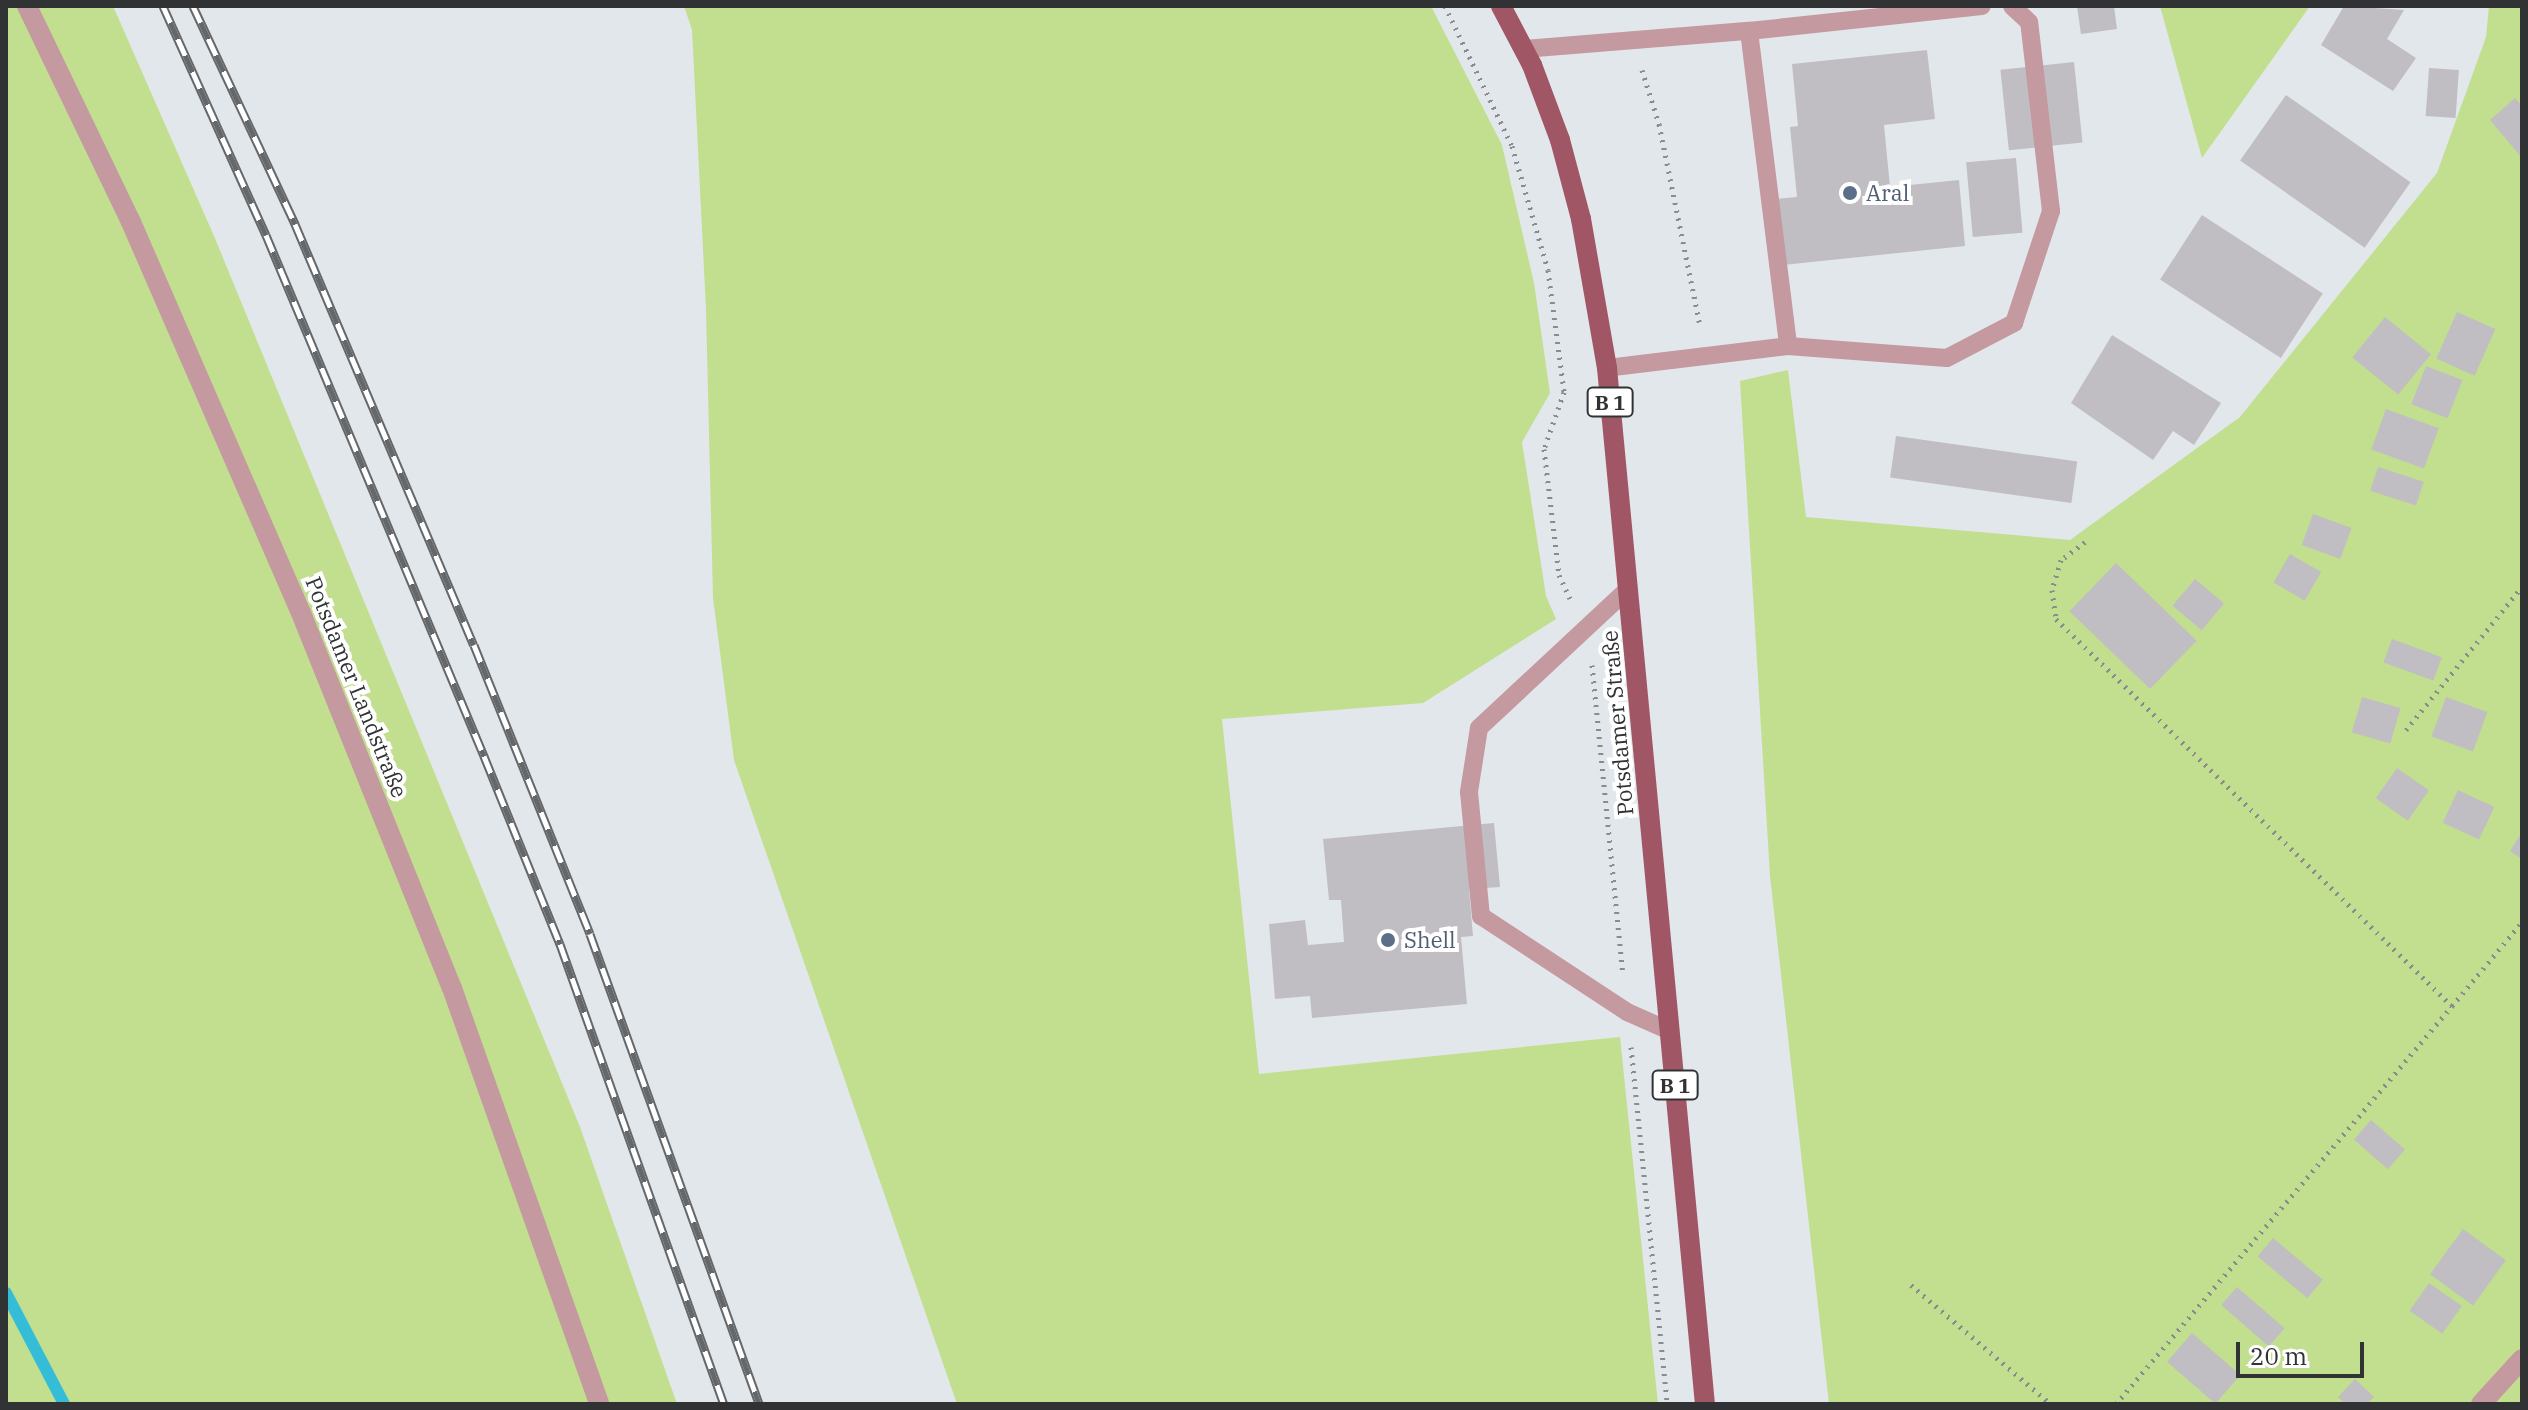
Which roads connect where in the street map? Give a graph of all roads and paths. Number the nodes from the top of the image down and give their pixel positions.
1 (27, 6) edge
2 (1445, 6) edge
3 (1501, 6) edge
4 (1511, 6) edge
5 (1982, 6) edge
6 (2012, 6) edge
7 (1749, 31) junction
8 (1632, 39) junction
9 (1523, 49) junction
10 (1788, 346) junction
11 (1706, 354) junction
12 (1607, 368) junction
13 (2085, 542) dead end
14 (2522, 587) edge
15 (1628, 589) junction
16 (1584, 628) junction
17 (2406, 730) dead end
18 (2522, 922) edge
19 (2452, 1006) junction
20 (1670, 1031) junction
21 (1911, 1285) dead end
22 (2522, 1359) edge
23 (599, 1404) edge
24 (1705, 1404) edge
25 (2051, 1404) edge
26 (2116, 1404) edge
27 (2481, 1404) edge

1 - 23 street, Potsdamer Landstraße
2 - 16 path
3 - 9 main road, Potsdamer Straße / B 1
4 - 9 main road, Potsdamer Straße / B 1
5 - 7 lane
6 - 10 lane
7 - 8 lane
7 - 10 lane
8 - 9 lane
8 - 11 path
9 - 12 main road, Potsdamer Straße / B 1
10 - 11 lane
11 - 12 lane
12 - 15 main road, Potsdamer Straße / B 1
13 - 19 path
14 - 17 path
15 - 16 lane
15 - 20 main road, Potsdamer Straße / B 1
16 - 20 lane
18 - 19 path
19 - 26 path
20 - 24 main road, Potsdamer Straße / B 1
21 - 25 path
22 - 27 street

